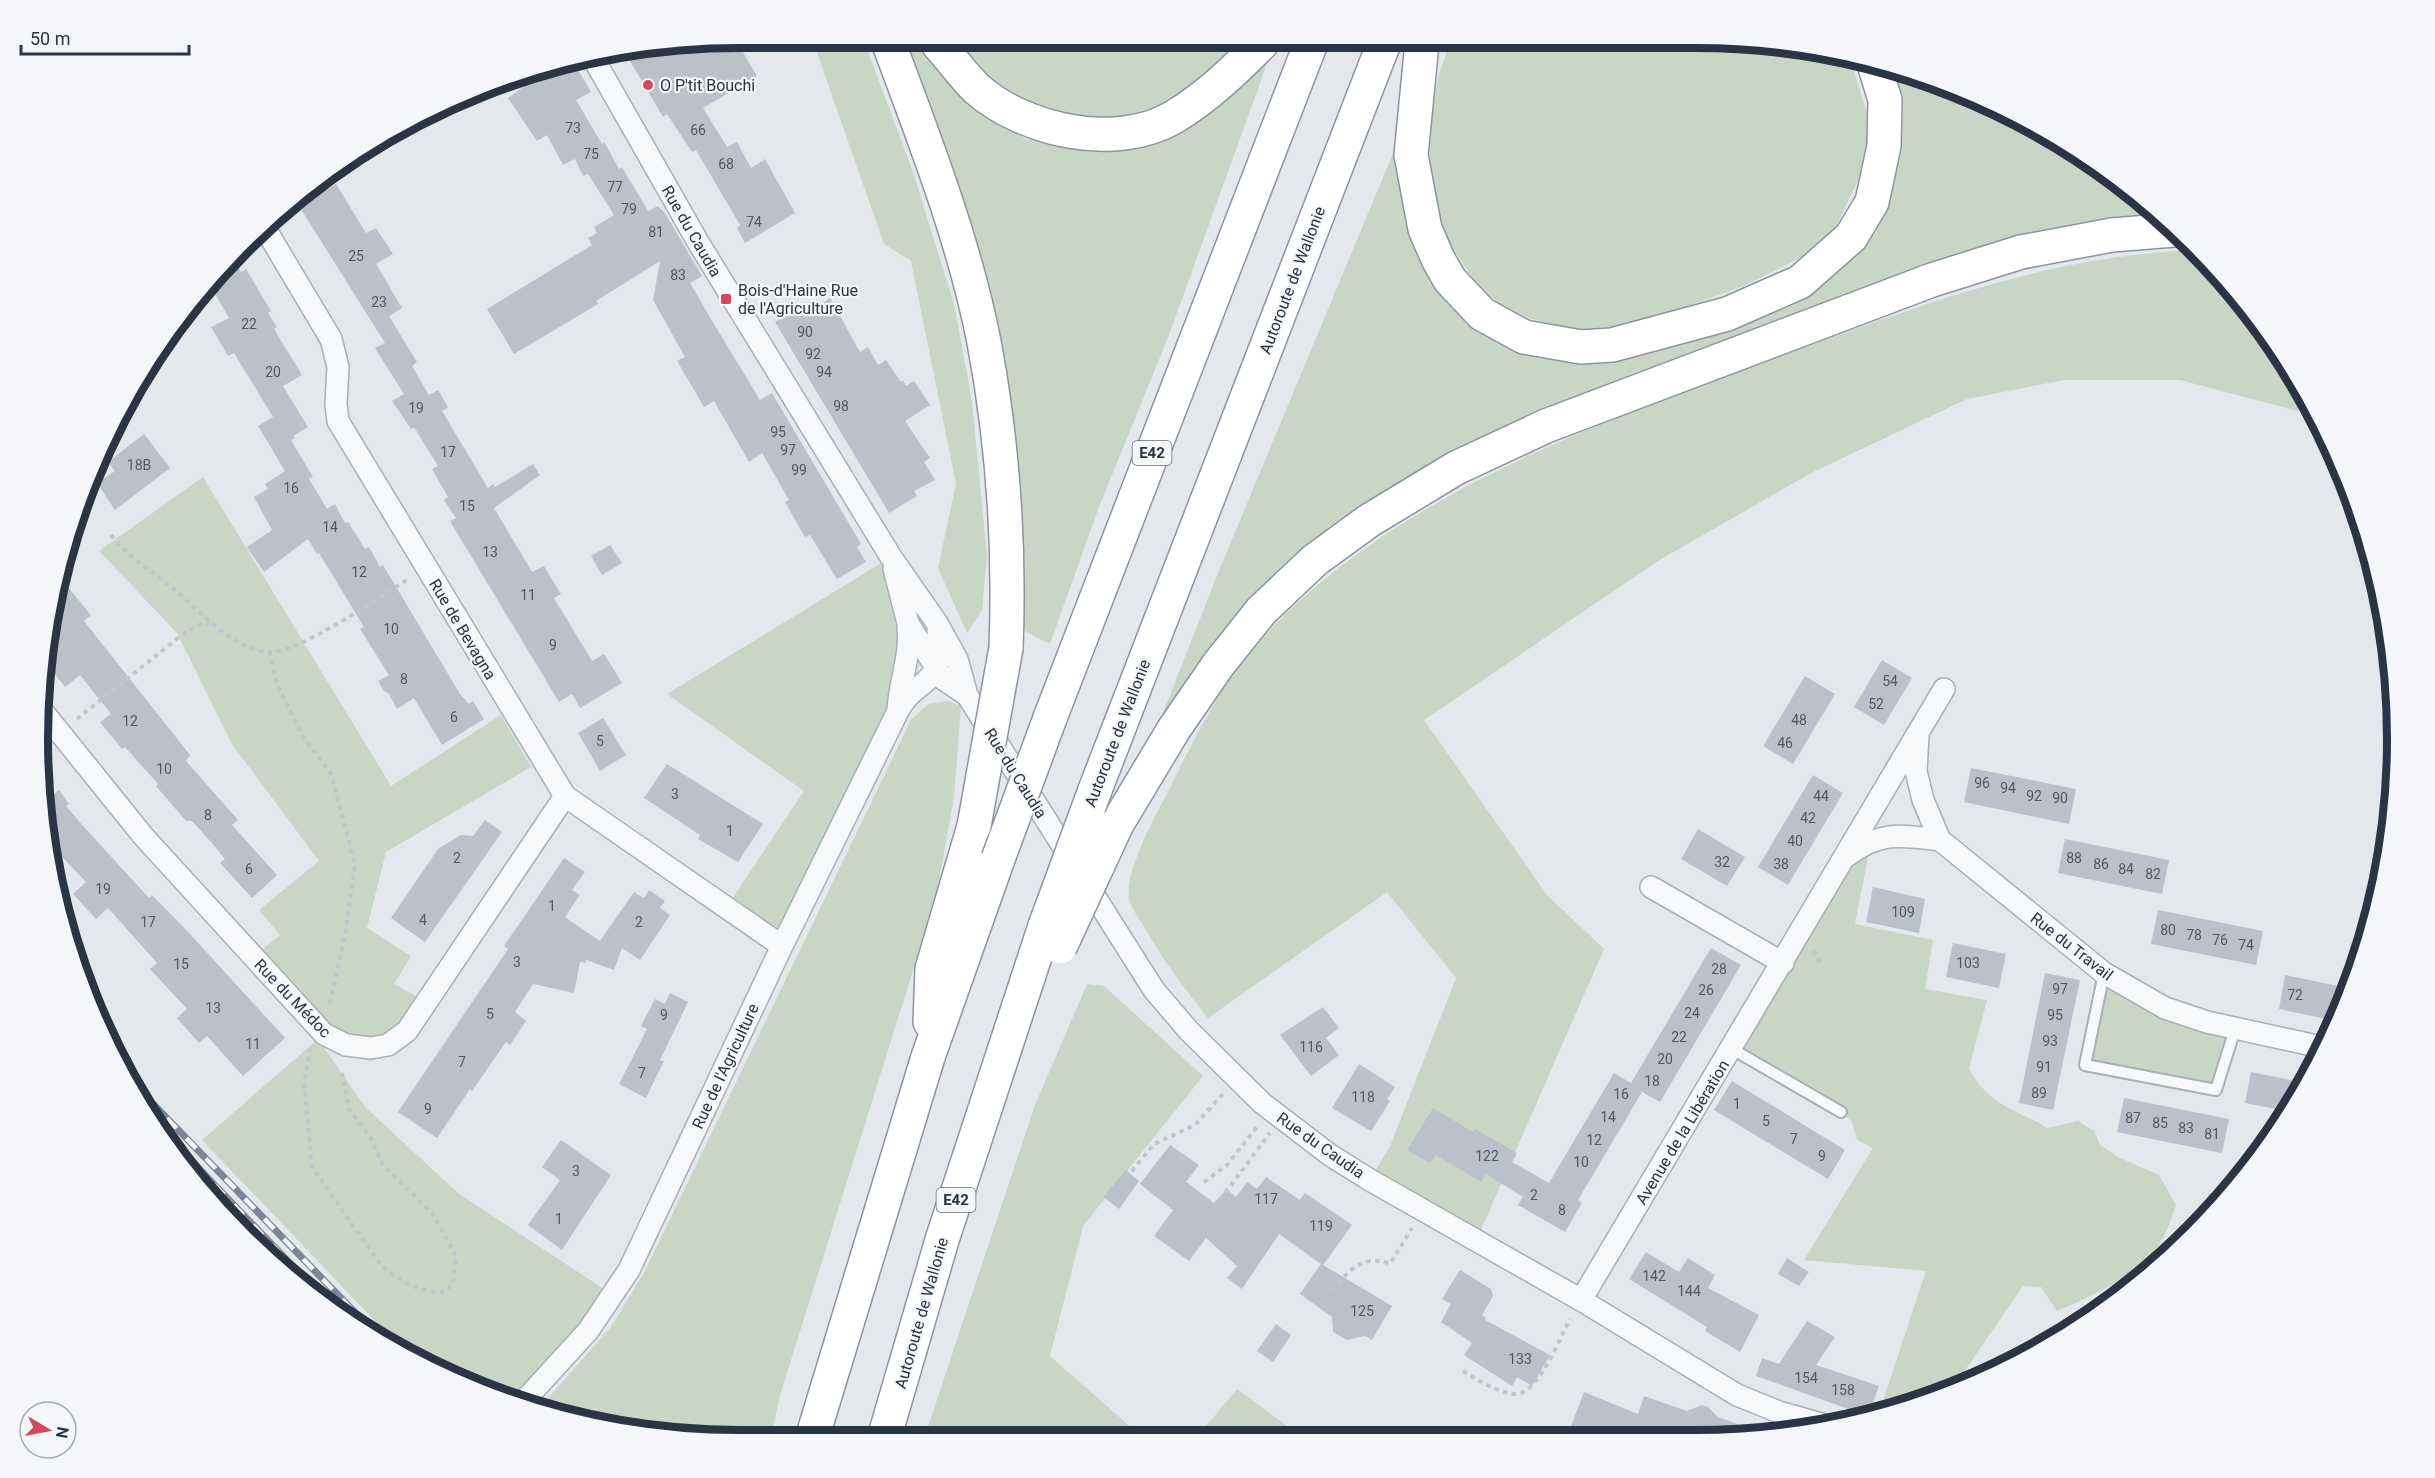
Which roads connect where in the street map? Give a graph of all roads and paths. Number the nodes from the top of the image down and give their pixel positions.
1 (891, 48) edge
2 (941, 48) edge
3 (1257, 48) edge
4 (1309, 48) edge
5 (1382, 48) edge
6 (1422, 48) edge
7 (596, 63) edge
8 (1877, 73) edge
9 (2165, 231) edge
10 (268, 233) edge
11 (111, 535) dead end
12 (891, 557) junction
13 (426, 568) junction
14 (908, 623) junction
15 (211, 624) junction
16 (269, 652) junction
17 (939, 657) junction
18 (908, 664) junction
19 (1944, 689) dead end
20 (960, 691) junction
21 (913, 693) junction
22 (898, 711) junction
23 (48, 719) edge
24 (60, 733) junction
25 (1918, 733) junction
26 (565, 796) junction
27 (1940, 840) junction
28 (1844, 859) junction
29 (1651, 887) dead end
30 (1053, 936) junction
31 (782, 946) junction
32 (1782, 963) junction
33 (2104, 973) junction
34 (2235, 1029) junction
35 (324, 1034) junction
36 (2316, 1046) edge
37 (1732, 1049) junction
38 (928, 1057) junction
39 (342, 1073) dead end
40 (1235, 1079) junction
41 (1841, 1112) dead end
42 (1276, 1114) junction
43 (1132, 1172) dead end
44 (1204, 1182) dead end
45 (1220, 1200) dead end
46 (1424, 1210) junction
47 (1332, 1290) dead end
48 (1581, 1300) junction
49 (1463, 1371) dead end
50 (528, 1396) edge
51 (1809, 1420) edge
52 (815, 1430) edge
53 (887, 1430) edge

1 - 38 highway, bridge
2 - 3 highway
4 - 38 highway, E42, bridge
5 - 30 highway, Autoroute de Wallonie / E42, bridge
6 - 8 highway
7 - 12 street, Rue du Caudia
9 - 30 highway, bridge
10 - 13 street, Rue de Bevagna
11 - 15 path
12 - 14 street, Rue du Caudia
12 - 17 street, Rue du Caudia
13 - 16 path
13 - 26 street, Rue de Bevagna
14 - 17 street, Rue du Caudia
14 - 18 street, Rue de l'Agriculture
15 - 16 path
15 - 24 path
16 - 35 path
17 - 18 street
17 - 20 street, Rue du Caudia
17 - 21 street, Rue de l'Agriculture
18 - 22 street, Rue de l'Agriculture
19 - 25 street, Avenue de la Libération
20 - 21 street
20 - 40 street, Rue du Caudia
21 - 22 street, Rue de l'Agriculture
22 - 31 street, Rue de l'Agriculture
23 - 24 street, Rue du Médoc
24 - 35 street, Rue du Médoc
25 - 27 street, Rue du Travail
25 - 28 street, Avenue de la Libération
26 - 31 street, Rue de Bevagna
26 - 35 street, Rue du Médoc
27 - 28 street
27 - 33 street, Rue du Travail
28 - 32 street, Avenue de la Libération
29 - 32 street
30 - 53 highway, Autoroute de Wallonie / E42
31 - 50 street, Rue de l'Agriculture
32 - 37 street, Avenue de la Libération
33 - 34 street, Rue du Travail
33 - 34 lane
34 - 36 street, Rue du Travail
35 - 39 path
37 - 41 lane
37 - 48 street, Avenue de la Libération
38 - 52 highway, E42
40 - 42 street, Rue du Caudia
40 - 43 path
42 - 44 path
42 - 45 path
42 - 46 street, Rue du Caudia
46 - 47 path
46 - 48 street, Rue du Caudia
48 - 49 path
48 - 51 street, Rue du Caudia

